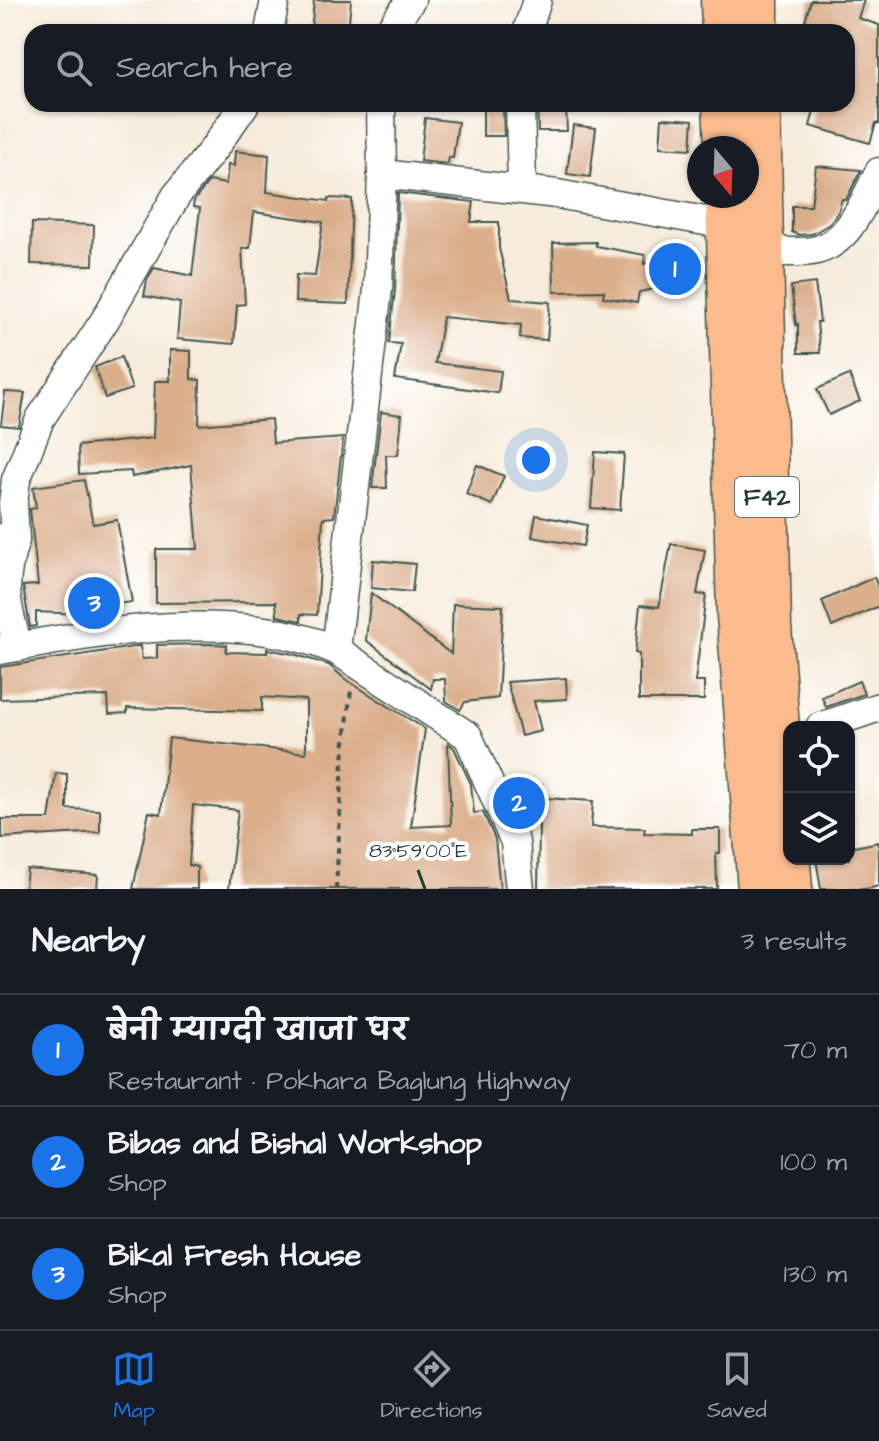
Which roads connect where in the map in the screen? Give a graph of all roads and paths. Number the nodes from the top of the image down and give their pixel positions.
1 (275, 0) edge
2 (411, 0) edge
3 (537, 0) edge
4 (722, 0) edge
5 (757, 0) edge
6 (270, 24) edge
7 (394, 24) edge
8 (530, 24) edge
9 (723, 24) edge
10 (757, 24) edge
11 (239, 112) edge
12 (381, 112) edge
13 (520, 112) edge
14 (724, 112) edge
15 (758, 112) edge
16 (725, 136) edge
17 (879, 172) edge
18 (382, 174) junction
19 (522, 189) junction
20 (738, 218) edge
21 (7, 539) edge
22 (9, 649) edge
23 (345, 656) junction
24 (879, 707) edge
25 (791, 721) edge
26 (838, 721) edge
27 (792, 793) edge
28 (336, 889) edge
29 (520, 889) edge
30 (759, 889) edge
31 (791, 889) edge

1 - 6 street
2 - 7 street
3 - 8 street
4 - 9 highway
5 - 10 highway
11 - 21 street
12 - 18 street
13 - 19 street
14 - 16 highway
15 - 20 highway, F42
17 - 20 street
18 - 19 street
18 - 23 street
19 - 20 street
20 - 25 highway, F42
20 - 30 highway, F42
21 - 22 street
22 - 23 street
23 - 28 path
23 - 29 street
24 - 26 street
27 - 31 highway, F42

